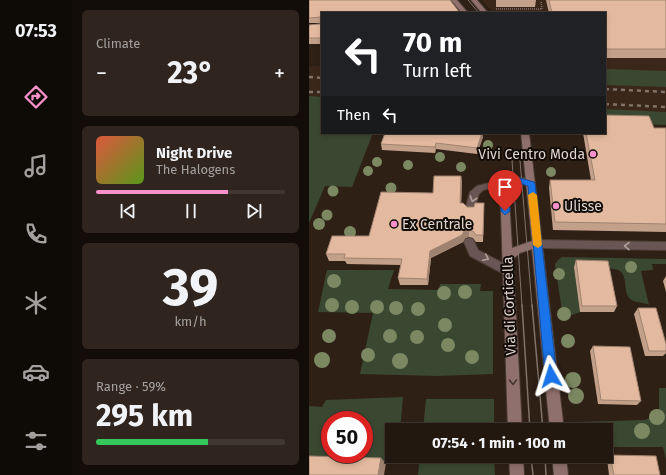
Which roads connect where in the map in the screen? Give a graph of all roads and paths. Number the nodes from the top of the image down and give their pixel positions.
1 (454, 0) edge
2 (474, 0) edge
3 (541, 1) dead end
4 (493, 9) dead end
5 (464, 12) edge
6 (484, 12) edge
7 (525, 134) edge
8 (504, 182) junction
9 (531, 184) junction
10 (470, 210) edge
11 (469, 242) dead end
12 (538, 244) junction
13 (666, 246) edge
14 (508, 265) junction
15 (515, 423) edge
16 (556, 423) edge
17 (516, 463) edge
18 (560, 463) edge
19 (517, 475) edge
20 (561, 475) edge

1 - 5 main road
2 - 6 main road
3 - 4 path
7 - 9 main road
8 - 9 street
8 -> 10 street
8 - 14 main road, Via di Corticella
9 - 12 main road
11 -> 14 street
13 -> 12 street
12 - 14 main road
12 - 16 main road
14 -> 15 main road, Via di Corticella
17 - 19 main road
18 - 20 main road

